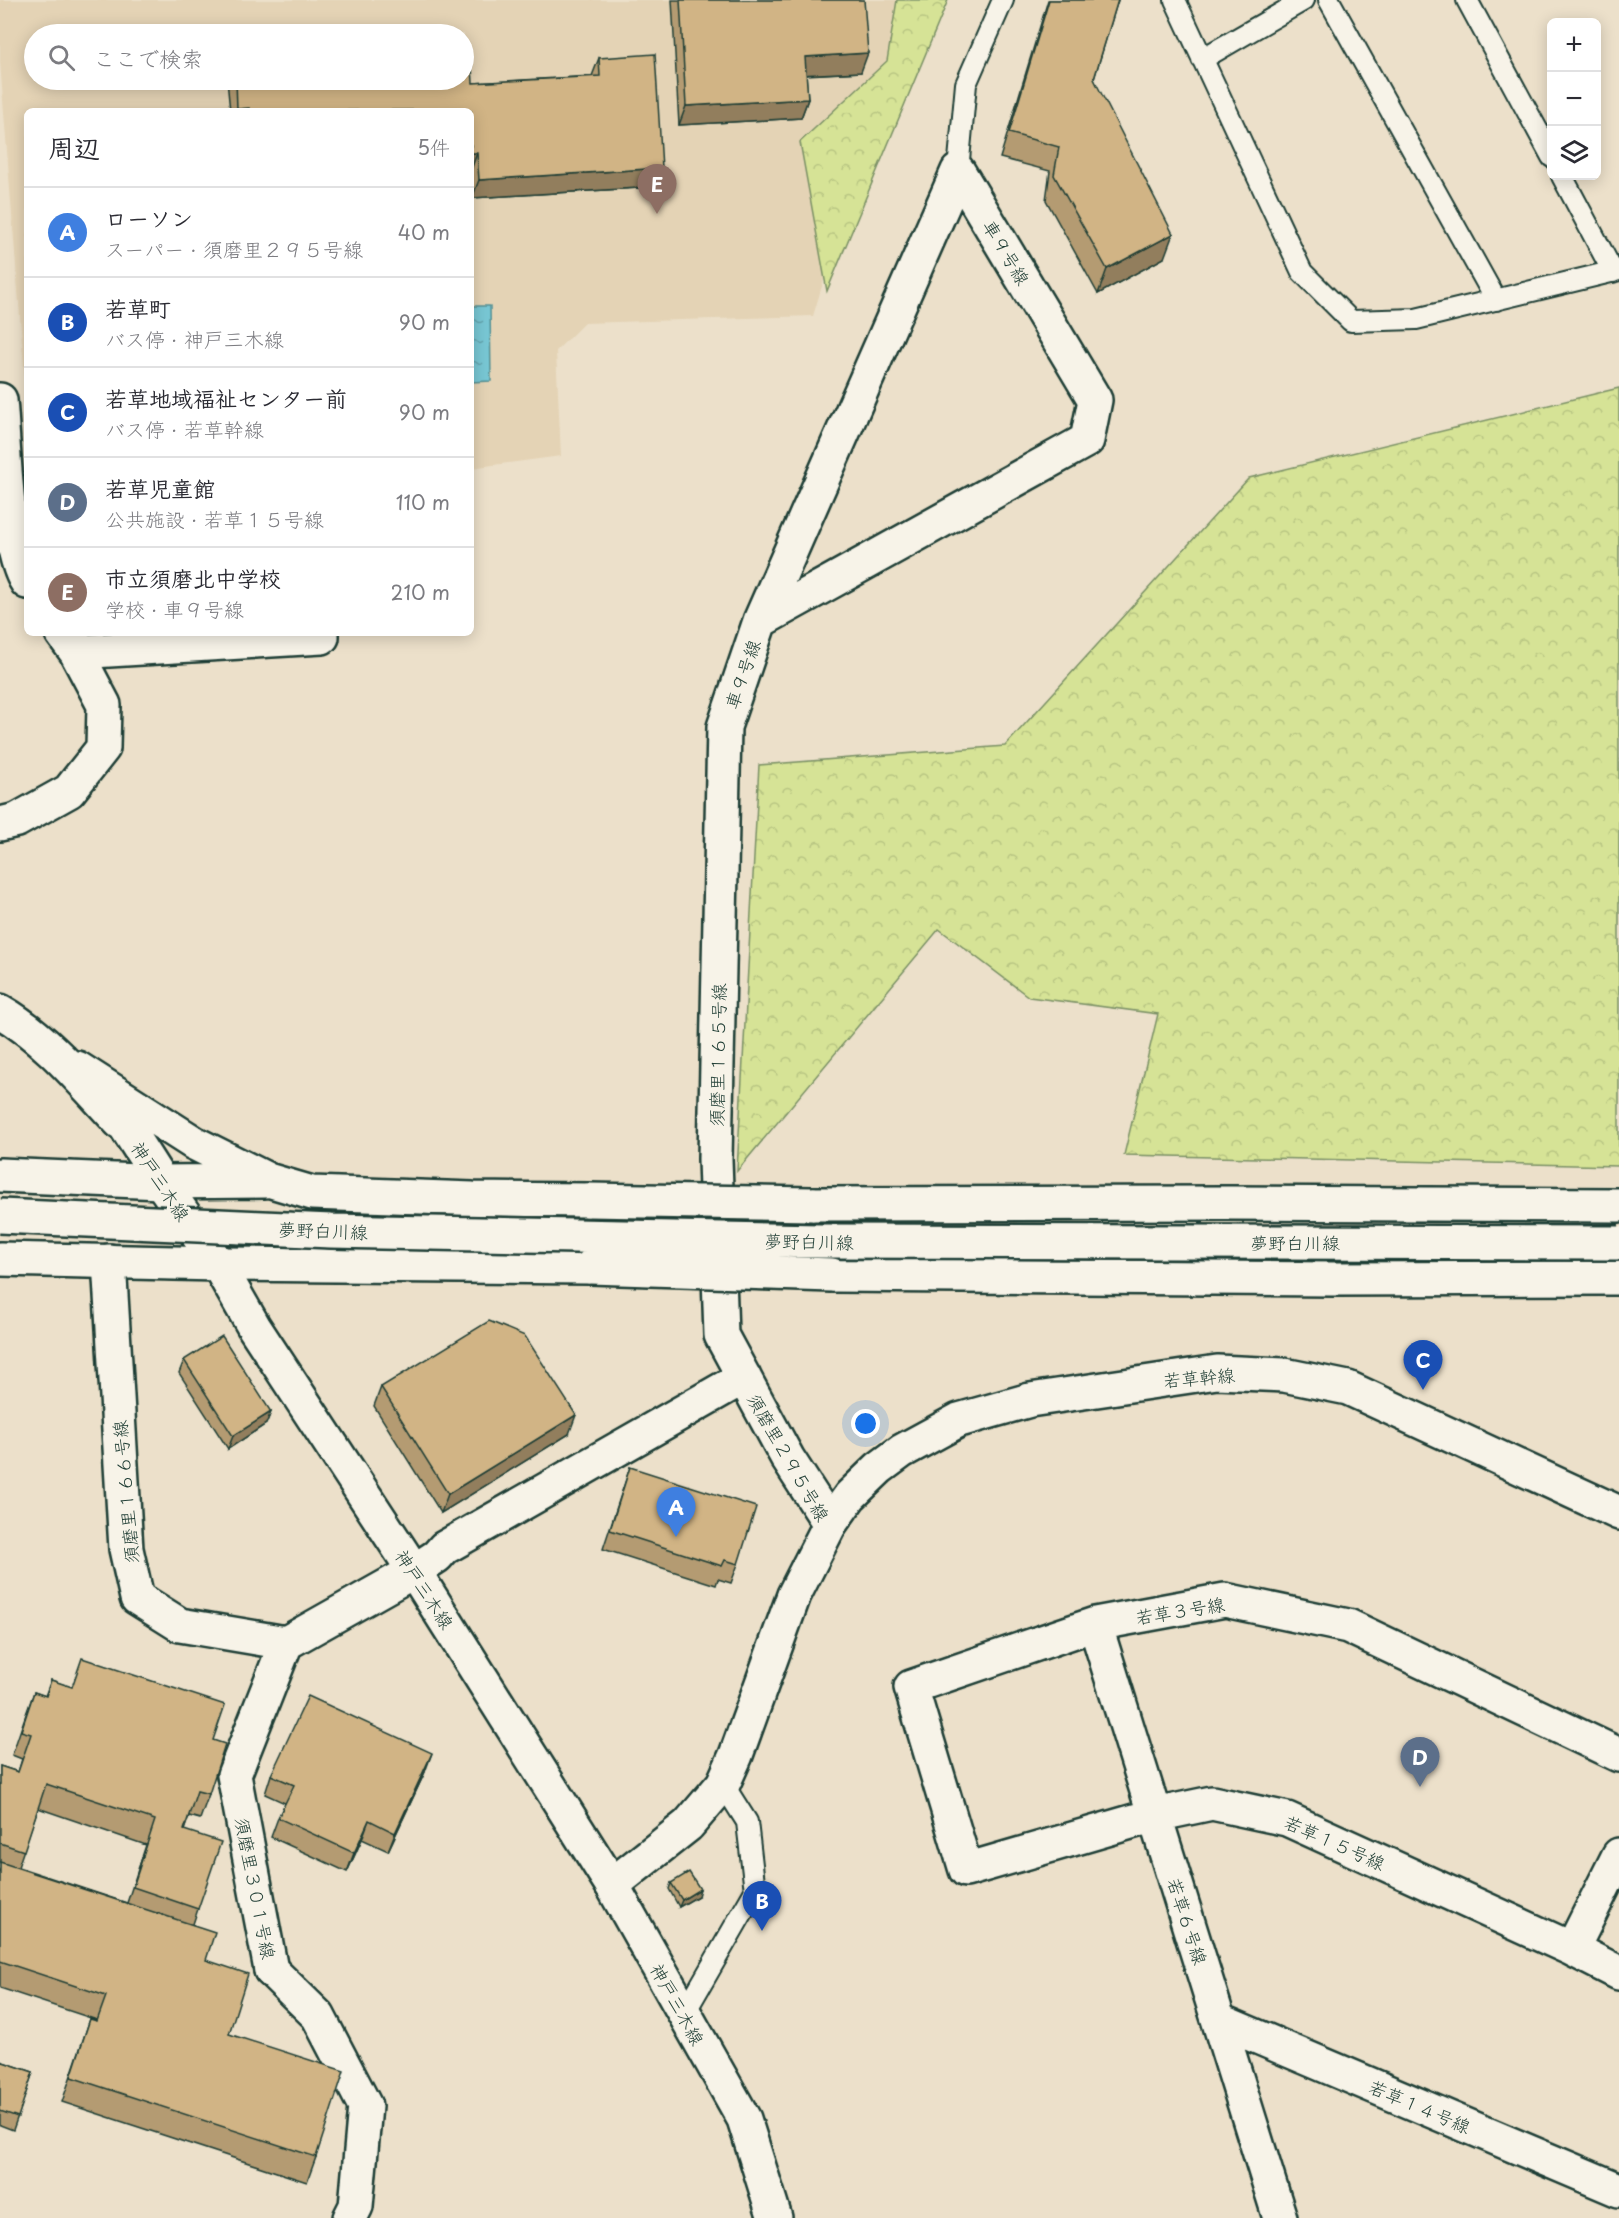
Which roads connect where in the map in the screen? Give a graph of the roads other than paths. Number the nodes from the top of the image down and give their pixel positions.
1 (1003, 0) edge
2 (1175, 0) edge
3 (1304, 0) edge
4 (1329, 0) edge
5 (1467, 0) edge
6 (1202, 59) junction
7 (1547, 150) edge
8 (958, 171) junction
9 (1564, 180) edge
10 (1616, 271) edge
11 (1496, 300) junction
12 (0, 400) edge
13 (19, 530) edge
14 (24, 578) edge
15 (760, 621) junction
16 (322, 636) edge
17 (69, 643) edge
18 (724, 727) joint
19 (0, 824) edge
20 (0, 1011) edge
21 (56, 1054) junction
22 (0, 1175) edge
23 (268, 1180) junction
24 (161, 1182) junction
25 (1619, 1205) edge
26 (0, 1216) edge
27 (1619, 1243) edge
28 (0, 1259) edge
29 (109, 1261) junction
30 (218, 1264) junction
31 (1619, 1278) edge
32 (744, 1377) junction
33 (1619, 1513) edge
34 (830, 1524) junction
35 (414, 1572) junction
36 (1095, 1624) junction
37 (286, 1643) junction
38 (1619, 1755) edge
39 (723, 1784) junction
40 (1155, 1815) junction
41 (1619, 1855) edge
42 (966, 1870) joint
43 (612, 1885) junction
44 (1572, 1949) junction
45 (1619, 1973) edge
46 (684, 2014) junction
47 (1220, 2021) junction
48 (1619, 2190) edge
49 (350, 2218) edge
50 (774, 2218) edge
51 (1280, 2218) edge

1 - 8 lane
2 - 6 lane
3 - 6 lane
4 - 11 lane
5 - 7 lane
6 - 11 lane
8 - 15 street, 車９号線
8 - 15 street, 車９号線
9 - 10 lane
10 - 11 lane
12 - 13 street
13 - 14 street
15 - 18 street, 車９号線
16 - 17 street
17 - 19 street
18 - 32 street, 須磨里１６５号線
20 - 21 street, 神戸三木線
21 - 23 street
21 - 24 street, 神戸三木線
22 - 24 street
23 - 24 street
23 - 25 street, bridge
24 - 30 street, 神戸三木線
26 - 27 street, 夢野白川線, bridge
28 - 29 street
29 - 30 street
29 - 37 street, 須磨里１６６号線
30 - 31 street, bridge
30 - 35 street, 神戸三木線
32 - 34 street, 須磨里２９５号線
32 - 35 street, 須磨里２９５号線
33 - 34 street, 若草幹線
34 - 39 street, 須磨里２９５号線
35 - 37 street
35 - 43 street, 神戸三木線
36 - 38 street, 若草３号線
36 - 40 street, 若草６号線
36 - 42 street, 若草３号線
37 - 49 street, 須磨里３０１号線
39 - 43 street, 須磨里２９５号線
39 - 46 lane
40 - 42 street, 若草１５号線
40 - 44 street, 若草１５号線
40 - 47 street, 若草６号線
41 - 44 street
43 - 46 street, 神戸三木線
44 - 45 street, 若草１５号線
46 - 50 street, 神戸三木線
47 - 48 street, 若草１４号線
47 - 51 street, 若草６号線

